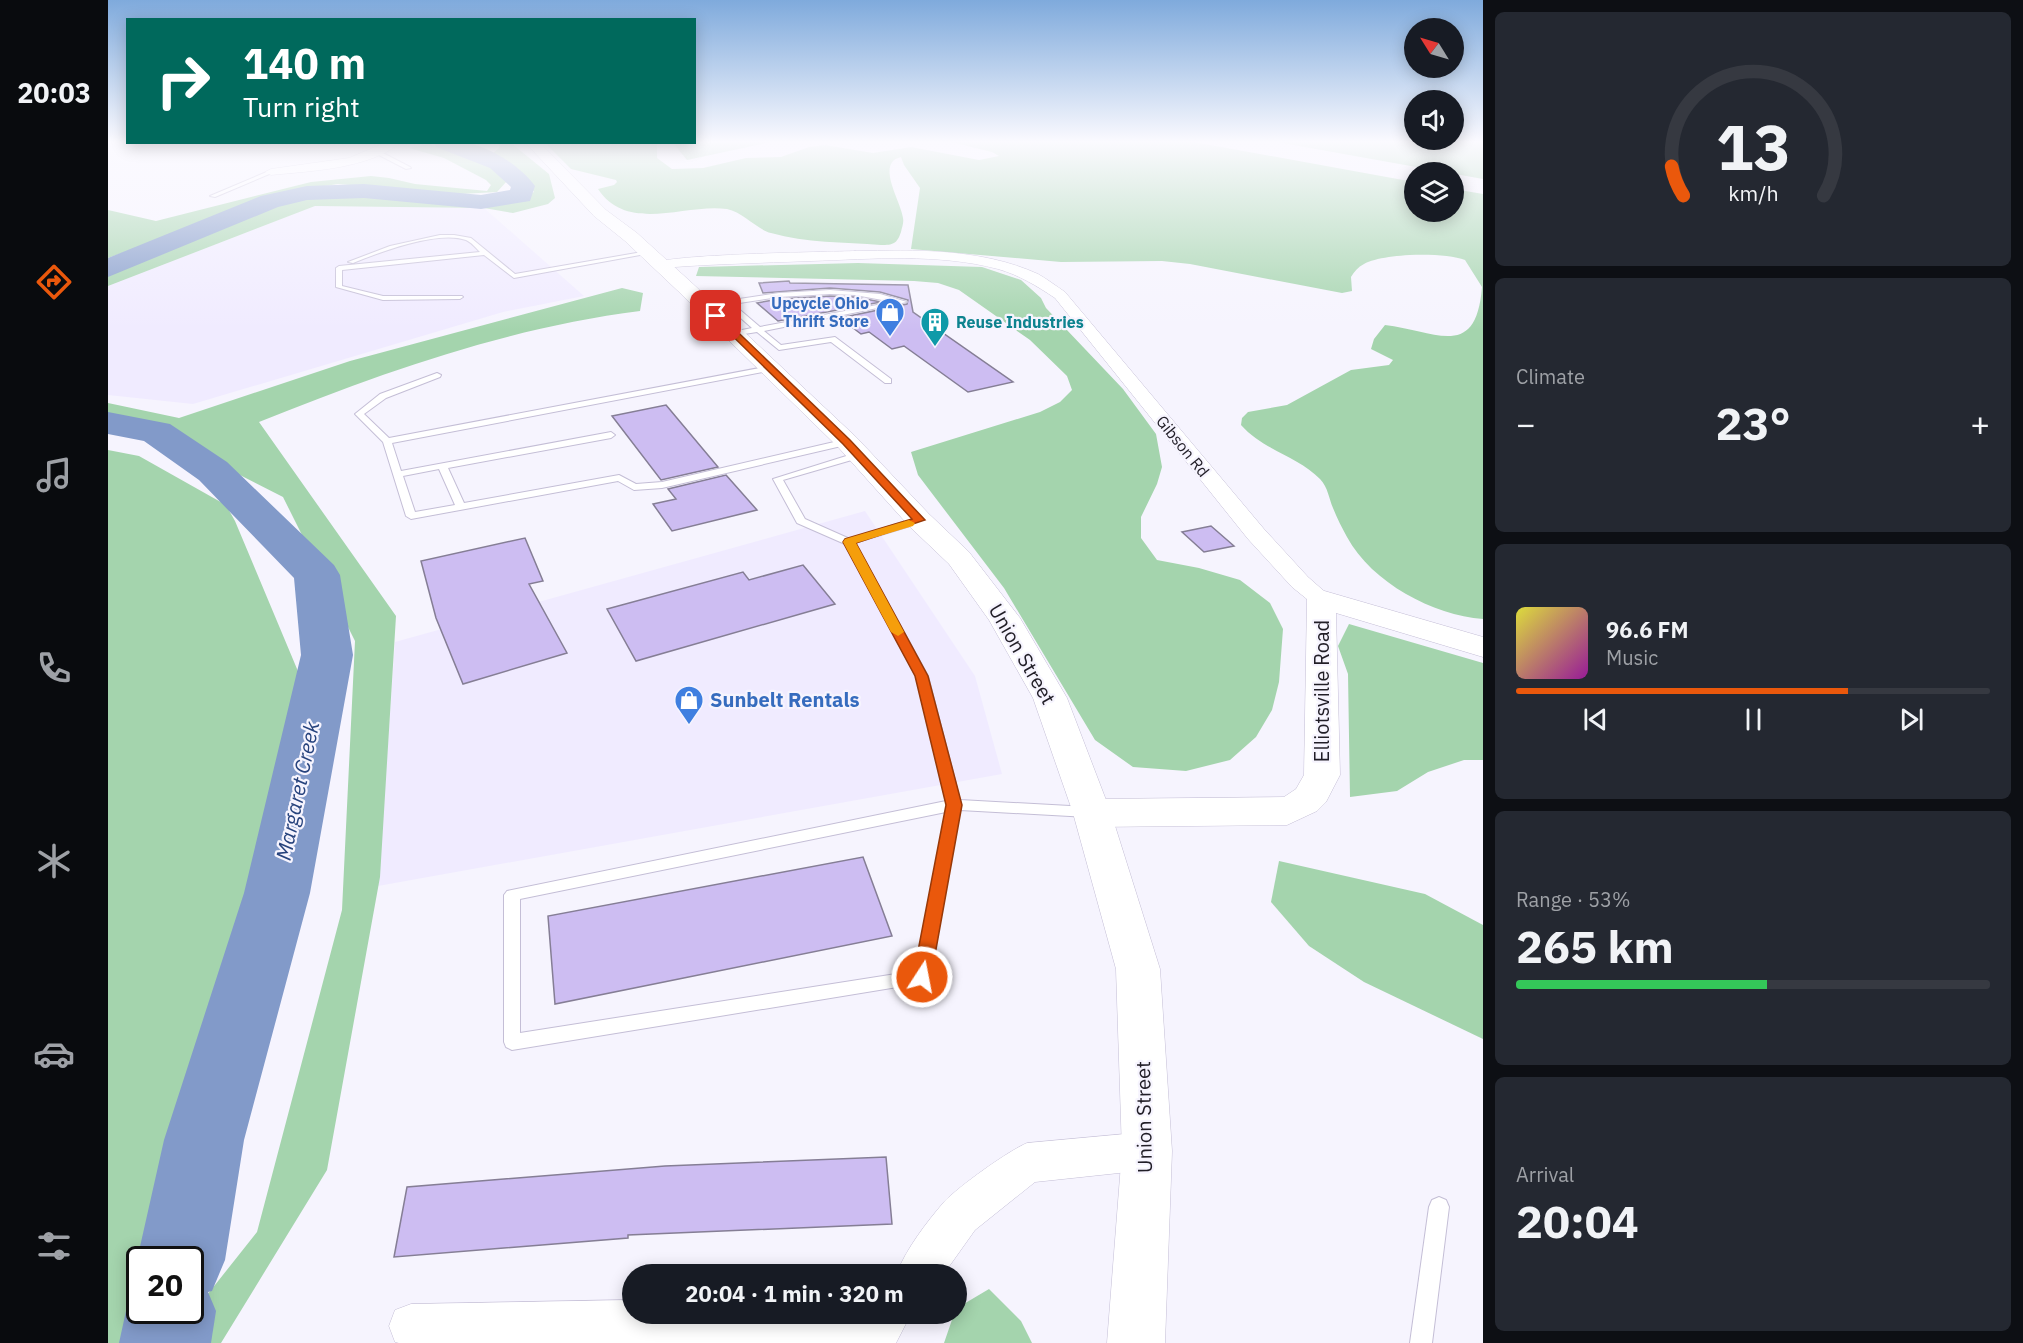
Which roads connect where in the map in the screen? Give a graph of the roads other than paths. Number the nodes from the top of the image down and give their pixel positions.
1 (592, 205) edge
2 (485, 253) junction
3 (654, 258) junction
4 (339, 268) junction
5 (460, 297) dead end
6 (752, 338) junction
7 (437, 375) dead end
8 (888, 381) dead end
9 (611, 435) dead end
10 (387, 441) junction
11 (853, 448) junction
12 (442, 467) junction
13 (398, 474) junction
14 (461, 507) junction
15 (919, 520) junction
16 (849, 542) junction
17 (1322, 599) junction
18 (1483, 647) edge
19 (954, 805) junction
20 (1092, 813) junction
21 (1147, 1152) junction
22 (1439, 1207) dead end
23 (924, 1264) edge
24 (411, 1326) dead end
25 (877, 1332) edge
26 (1136, 1343) edge
27 (1421, 1343) edge

1 - 3 main road, Union Street
2 - 3 lane
2 - 4 lane
2 - 4 lane
3 - 6 main road, Union Street
3 - 17 street, Gibson Rd
4 - 5 lane
6 - 6 lane
6 - 8 lane
6 - 10 lane
6 - 11 main road, Union Street
7 - 10 lane
9 - 12 lane
10 - 13 lane
11 - 14 lane
11 - 15 main road, Union Street
11 - 16 lane
12 - 13 lane
12 - 14 lane
13 - 14 lane
15 - 16 lane
15 - 20 main road, Union Street
16 - 19 lane
17 - 18 street, Elliotsville Road
17 - 20 street, Elliotsville Road
19 - 19 lane
19 - 20 lane
20 - 21 main road, Union Street
21 - 23 street
21 - 26 main road, Union Street
22 - 27 lane
24 - 25 street

